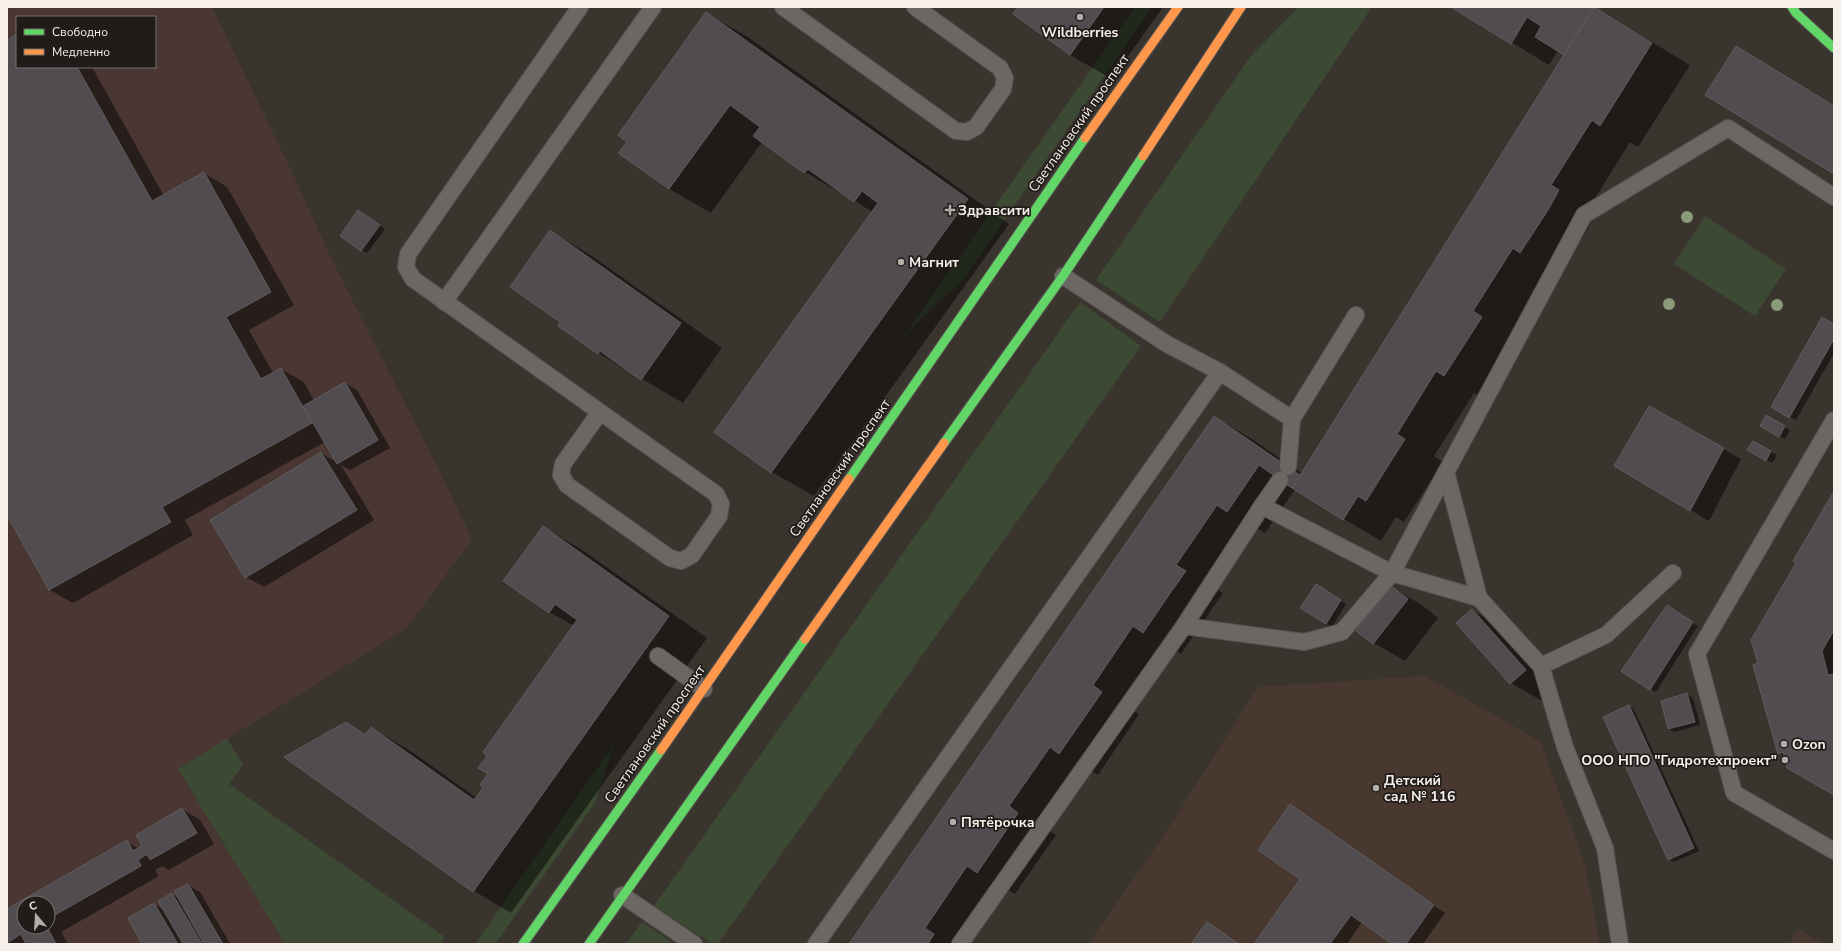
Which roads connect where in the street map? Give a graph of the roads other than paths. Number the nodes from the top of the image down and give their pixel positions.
1 (580, 7) edge
2 (653, 7) edge
3 (783, 7) edge
4 (915, 7) edge
5 (1178, 7) edge
6 (1241, 7) edge
7 (1792, 7) edge
8 (1834, 48) edge
9 (1834, 197) edge
10 (1063, 276) junction
11 (444, 302) junction
12 (1356, 315) dead end
13 (1220, 372) junction
14 (600, 412) junction
15 (1292, 420) junction
16 (1834, 420) edge
17 (1446, 472) junction
18 (1262, 506) junction
19 (1392, 573) junction
20 (1673, 573) dead end
21 (1479, 598) junction
22 (1184, 626) junction
23 (658, 656) dead end
24 (1541, 666) junction
25 (704, 689) junction
26 (1834, 851) edge
27 (622, 895) junction
28 (522, 944) edge
29 (589, 944) edge
30 (694, 944) edge
31 (816, 944) edge
32 (960, 944) edge
33 (1620, 944) edge

1 - 11 lane
2 - 11 lane
3 - 4 lane
5 - 25 main road, Светлановский проспект
6 - 10 main road
7 - 8 main road
9 - 17 lane
10 - 13 lane
10 - 27 main road
11 - 14 lane
12 - 15 lane
13 - 15 lane
13 - 31 lane
14 - 14 lane
15 - 18 lane
16 - 26 lane
17 - 19 lane
17 - 21 lane
18 - 19 lane
18 - 22 lane
19 - 21 lane
19 - 22 lane
20 - 24 lane
21 - 24 lane
22 - 32 lane
23 - 25 lane
24 - 33 lane
25 - 28 main road, Светлановский проспект
27 - 29 main road
27 - 30 lane

